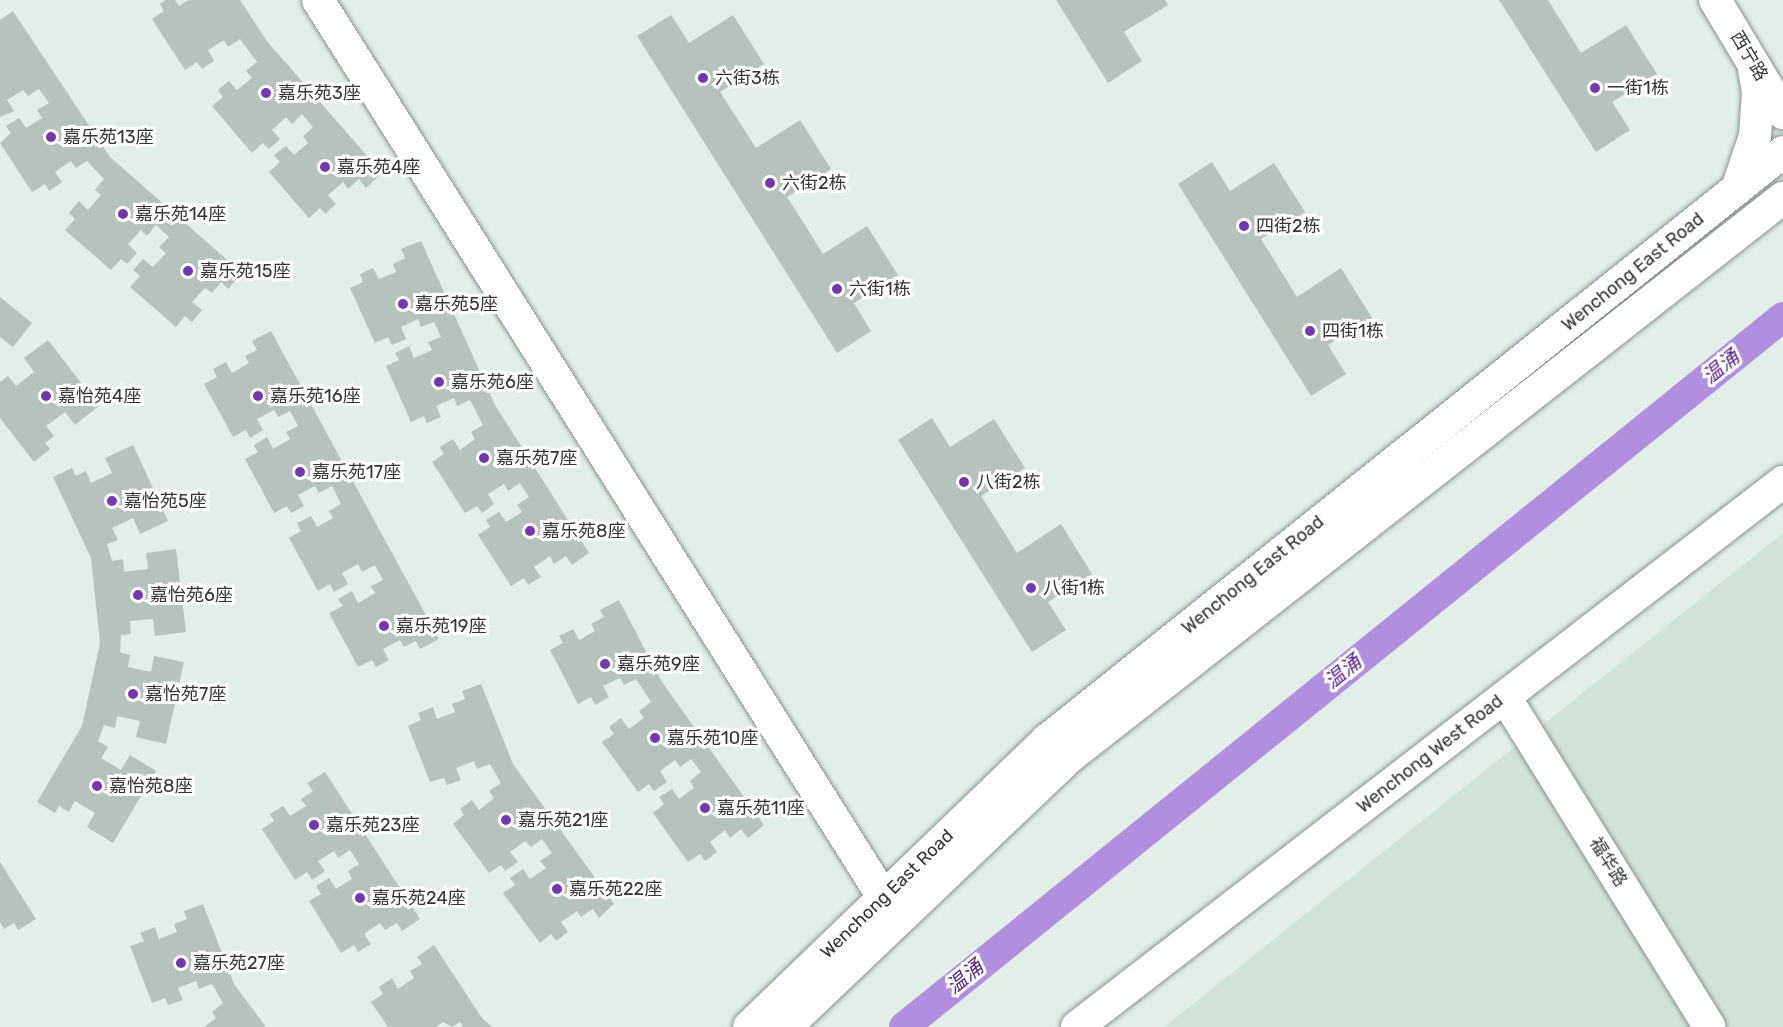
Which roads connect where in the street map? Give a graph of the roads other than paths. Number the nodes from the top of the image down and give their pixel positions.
1 (318, 0) edge
2 (1715, 0) edge
3 (1753, 63) junction
4 (1783, 113) edge
5 (1783, 152) edge
6 (1737, 189) junction
7 (1783, 198) edge
8 (1783, 482) edge
9 (1505, 697) junction
10 (891, 911) junction
11 (749, 1027) edge
12 (786, 1027) edge
13 (1077, 1027) edge
14 (1710, 1027) edge

1 - 10 street
2 - 3 street, 西宁路
3 - 4 street, 西宁路
3 - 6 street
5 - 6 street, Wenchong East Road
6 - 10 street, Wenchong East Road
7 - 10 street, Wenchong East Road
8 - 9 street, Wenchong West Road
9 - 13 street, Wenchong West Road
9 - 14 street, 福华路
10 - 11 street, Wenchong East Road
10 - 12 street, Wenchong East Road

